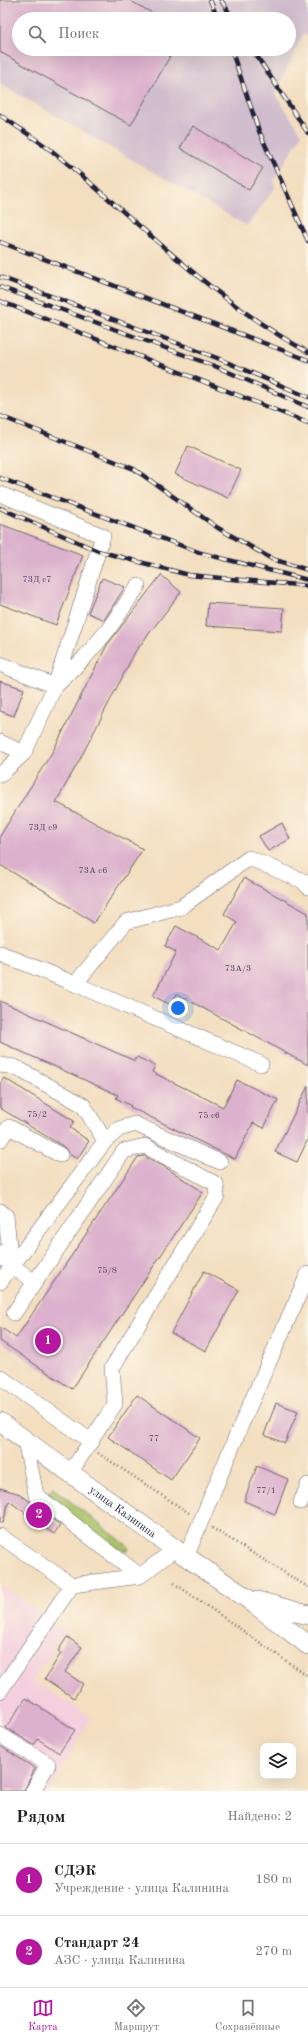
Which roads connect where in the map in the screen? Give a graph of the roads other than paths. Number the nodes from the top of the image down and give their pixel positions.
1 (0, 494) edge
2 (138, 586) dead end
3 (0, 664) edge
4 (55, 686) junction
5 (0, 742) edge
6 (24, 753) junction
7 (0, 775) edge
8 (308, 887) edge
9 (0, 954) edge
10 (75, 984) junction
11 (261, 1064) dead end
12 (0, 1066) edge
13 (0, 1140) edge
14 (105, 1141) junction
15 (60, 1155) dead end
16 (220, 1162) dead end
17 (0, 1211) edge
18 (6, 1262) edge
19 (308, 1274) edge
20 (0, 1282) edge
21 (35, 1282) junction
22 (14, 1313) dead end
23 (0, 1377) edge
24 (0, 1422) edge
25 (25, 1440) junction
26 (90, 1445) junction
27 (70, 1473) junction
28 (308, 1486) edge
29 (301, 1502) dead end
30 (0, 1536) edge
31 (180, 1553) junction
32 (140, 1576) junction
33 (72, 1585) junction
34 (248, 1599) junction
35 (308, 1615) edge
36 (308, 1632) edge
37 (308, 1645) edge
38 (0, 1691) edge
39 (0, 1735) edge
40 (33, 1791) edge

1 - 4 lane
2 - 4 lane
3 - 4 lane
4 - 6 lane
5 - 6 lane
6 - 7 lane
8 - 10 lane
9 - 10 lane
10 - 11 lane
12 - 14 lane
13 - 15 lane
14 - 16 lane
14 - 18 lane
17 - 18 lane
18 - 20 lane
18 - 21 lane
19 - 31 lane
21 - 22 lane
21 - 26 lane
23 - 26 lane
24 - 25 main road, улица Калинина
25 - 27 main road, улица Калинина
25 - 32 lane
26 - 27 lane
27 - 31 main road, улица Калинина
28 - 29 lane
30 - 33 lane
31 - 32 lane
31 - 34 main road, улица Калинина
32 - 33 lane
33 - 38 lane
34 - 35 main road
34 - 36 main road, улица Калинина
34 - 37 main road, улица Калинина
39 - 40 lane

